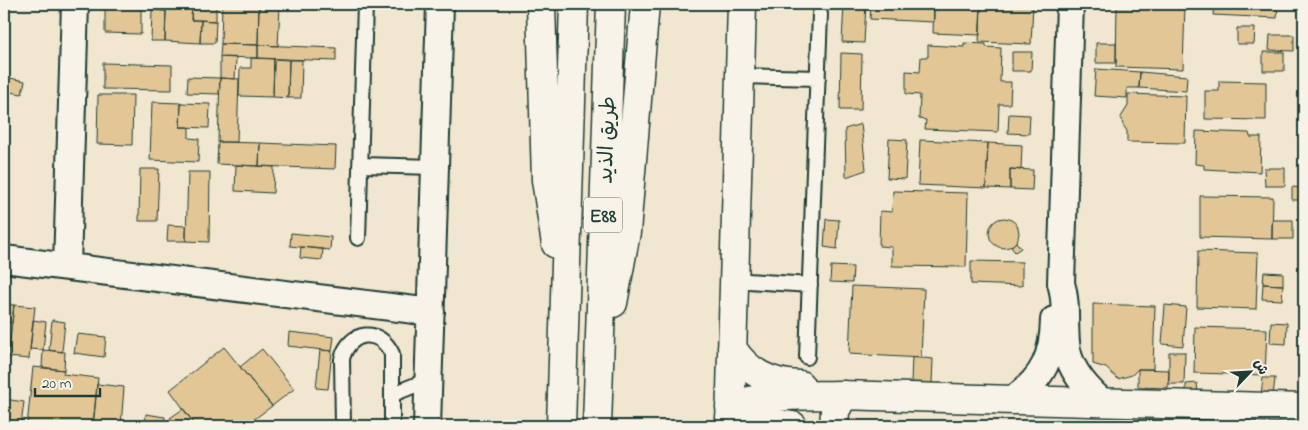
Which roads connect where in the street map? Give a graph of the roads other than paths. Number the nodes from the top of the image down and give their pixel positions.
1 (75, 4) edge
2 (365, 4) edge
3 (440, 4) edge
4 (541, 4) edge
5 (574, 4) edge
6 (611, 4) edge
7 (645, 4) edge
8 (742, 4) edge
9 (1070, 4) edge
10 (820, 14) dead end
11 (740, 76) junction
12 (818, 78) junction
13 (360, 165) junction
14 (436, 167) junction
15 (358, 238) dead end
16 (4, 259) edge
17 (67, 266) junction
18 (566, 277) junction
19 (733, 280) junction
20 (1061, 283) junction
21 (810, 285) junction
22 (431, 312) junction
23 (732, 348) junction
24 (599, 350) junction
25 (807, 357) dead end
26 (428, 380) junction
27 (393, 394) junction
28 (842, 395) junction
29 (1014, 399) junction
30 (1101, 402) junction
31 (1300, 403) edge
32 (730, 417) edge
33 (343, 426) edge
34 (392, 426) edge
35 (427, 426) edge
36 (560, 426) edge
37 (597, 426) edge
38 (793, 426) edge
39 (834, 426) edge

1 - 17 street
2 - 13 lane
3 - 14 street
4 - 18 main road
5 - 18 main road, طريق الذيد / E88
6 - 24 main road, طريق الذيد / E88
7 - 24 main road
8 - 11 main road
9 - 20 street
10 - 12 lane
11 - 12 lane
11 - 19 main road
12 - 21 lane
13 - 14 lane
13 - 15 lane
14 - 22 street
16 - 17 street
17 - 22 street
18 - 36 main road, طريق الذيد / E88
19 - 21 lane
19 - 23 main road
20 - 29 street
20 - 30 street
21 - 25 lane
22 - 26 street
23 - 28 main road
23 - 32 main road
24 - 37 main road, طريق الذيد / E88
26 - 27 lane
26 - 35 street
27 - 33 lane
27 - 34 lane
28 - 29 main road
28 - 32 main road
28 - 39 main road
29 - 30 main road
30 - 31 main road
32 - 38 main road

